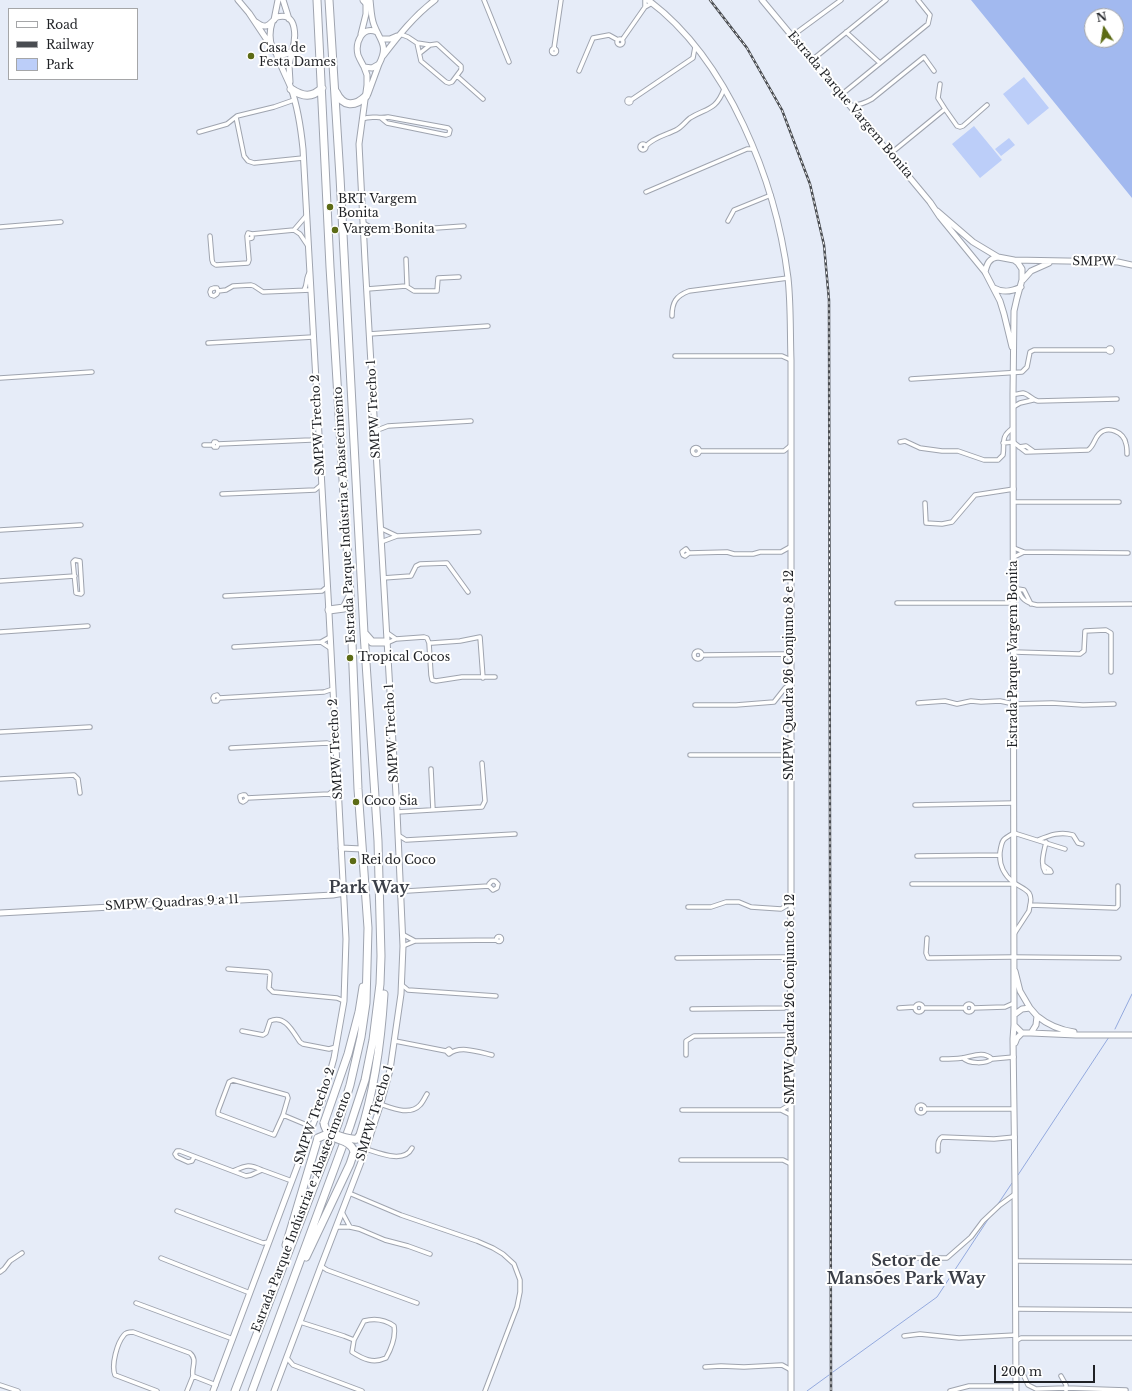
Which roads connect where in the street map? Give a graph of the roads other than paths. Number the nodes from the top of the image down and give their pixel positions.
1 (238, 0) edge
2 (278, 0) edge
3 (283, 0) edge
4 (317, 0) edge
5 (329, 0) edge
6 (334, 0) edge
7 (435, 0) edge
8 (484, 0) edge
9 (561, 0) edge
10 (645, 0) edge
11 (762, 0) edge
12 (841, 0) edge
13 (886, 0) edge
14 (918, 0) edge
15 (367, 1) edge
16 (650, 1) edge
17 (645, 6) junction
18 (330, 10) junction
19 (289, 19) junction
20 (256, 22) junction
21 (273, 22) junction
22 (377, 32) junction
23 (846, 32) junction
24 (401, 33) junction
25 (360, 36) junction
26 (792, 36) junction
27 (381, 39) junction
28 (417, 43) junction
29 (430, 44) junction
30 (271, 45) junction
31 (695, 47) junction
32 (554, 48) dead end
33 (292, 51) junction
34 (276, 53) junction
35 (420, 53) junction
36 (382, 58) junction
37 (812, 60) junction
38 (509, 62) dead end
39 (880, 62) junction
40 (379, 64) junction
41 (364, 67) junction
42 (579, 71) dead end
43 (934, 71) dead end
44 (457, 76) junction
45 (940, 84) dead end
46 (291, 88) junction
47 (322, 88) junction
48 (334, 88) junction
49 (724, 89) junction
50 (841, 95) junction
51 (482, 99) dead end
52 (294, 100) junction
53 (631, 100) dead end
54 (365, 102) junction
55 (849, 104) junction
56 (862, 104) junction
57 (987, 104) dead end
58 (945, 109) junction
59 (858, 115) junction
60 (369, 116) junction
61 (236, 117) junction
62 (381, 118) junction
63 (392, 118) junction
64 (362, 119) junction
65 (412, 121) junction
66 (391, 124) junction
67 (430, 124) junction
68 (410, 128) junction
69 (429, 131) junction
70 (199, 132) dead end
71 (646, 146) dead end
72 (751, 147) junction
73 (890, 154) junction
74 (303, 158) junction
75 (646, 192) dead end
76 (771, 195) junction
77 (937, 211) junction
78 (307, 216) junction
79 (728, 221) dead end
80 (61, 222) dead end
81 (363, 223) junction
82 (464, 226) dead end
83 (0, 227) edge
84 (294, 230) junction
85 (210, 236) dead end
86 (308, 247) junction
87 (998, 257) junction
88 (406, 259) dead end
89 (1014, 260) junction
90 (1056, 262) junction
91 (1132, 265) edge
92 (310, 272) junction
93 (985, 272) junction
94 (459, 277) dead end
95 (788, 278) junction
96 (1022, 280) junction
97 (406, 286) junction
98 (1021, 287) junction
99 (994, 288) junction
100 (366, 289) junction
101 (304, 290) junction
102 (311, 290) junction
103 (218, 291) dead end
104 (672, 316) dead end
105 (488, 326) dead end
106 (369, 334) junction
107 (313, 337) junction
108 (208, 342) dead end
109 (1108, 350) dead end
110 (791, 351) junction
111 (1014, 354) junction
112 (675, 356) dead end
113 (782, 356) junction
114 (791, 360) junction
115 (92, 372) dead end
116 (1014, 372) junction
117 (0, 378) edge
118 (911, 380) dead end
119 (1015, 394) junction
120 (1117, 399) dead end
121 (1033, 400) junction
122 (1024, 402) junction
123 (1013, 407) junction
124 (471, 421) dead end
125 (375, 424) junction
126 (384, 427) junction
127 (1013, 428) junction
128 (375, 431) junction
129 (319, 435) junction
130 (312, 440) junction
131 (319, 442) junction
132 (900, 442) dead end
133 (1013, 442) junction
134 (1004, 443) junction
135 (204, 446) dead end
136 (790, 446) junction
137 (784, 450) junction
138 (700, 451) dead end
139 (1127, 454) dead end
140 (790, 456) junction
141 (321, 485) junction
142 (1014, 489) junction
143 (315, 490) junction
144 (222, 494) dead end
145 (322, 494) junction
146 (1014, 502) junction
147 (1118, 502) dead end
148 (925, 503) dead end
149 (81, 525) dead end
150 (380, 528) junction
151 (0, 530) edge
152 (479, 532) dead end
153 (397, 536) junction
154 (381, 542) junction
155 (790, 547) junction
156 (1014, 548) junction
157 (783, 551) junction
158 (1024, 552) junction
159 (689, 553) dead end
160 (1128, 553) dead end
161 (790, 556) junction
162 (1014, 557) junction
163 (75, 576) junction
164 (383, 578) junction
165 (0, 581) edge
166 (327, 587) junction
167 (1016, 587) junction
168 (322, 591) junction
169 (468, 592) dead end
170 (350, 594) junction
171 (328, 595) junction
172 (225, 596) dead end
173 (897, 603) dead end
174 (1014, 603) junction
175 (1031, 604) junction
176 (1131, 604) dead end
177 (329, 611) junction
178 (352, 625) junction
179 (88, 626) dead end
180 (0, 632) edge
181 (386, 632) junction
182 (364, 633) junction
183 (330, 637) junction
184 (396, 639) junction
185 (321, 642) junction
186 (387, 643) junction
187 (429, 643) junction
188 (234, 646) dead end
189 (330, 648) junction
190 (790, 650) junction
191 (1014, 652) junction
192 (785, 654) junction
193 (702, 655) dead end
194 (365, 656) junction
195 (790, 658) junction
196 (1111, 672) dead end
197 (495, 677) dead end
198 (483, 678) junction
199 (790, 684) junction
200 (332, 689) junction
201 (324, 692) junction
202 (333, 695) junction
203 (220, 698) dead end
204 (918, 703) dead end
205 (1014, 704) junction
206 (1114, 704) dead end
207 (695, 705) dead end
208 (90, 727) dead end
209 (0, 732) edge
210 (335, 738) junction
211 (327, 743) junction
212 (336, 746) junction
213 (231, 748) dead end
214 (790, 751) junction
215 (690, 755) dead end
216 (784, 755) junction
217 (790, 760) junction
218 (482, 763) dead end
219 (431, 769) dead end
220 (0, 779) edge
221 (338, 787) junction
222 (80, 793) dead end
223 (329, 794) junction
224 (247, 798) dead end
225 (339, 798) junction
226 (1014, 803) junction
227 (915, 805) dead end
228 (433, 810) junction
229 (397, 812) junction
230 (1014, 833) junction
231 (515, 834) dead end
232 (398, 835) junction
233 (405, 840) junction
234 (1038, 840) junction
235 (1046, 842) junction
236 (1082, 844) dead end
237 (398, 846) junction
238 (341, 848) junction
239 (362, 849) junction
240 (1065, 849) dead end
241 (918, 856) dead end
242 (1000, 856) junction
243 (1043, 866) dead end
244 (400, 883) junction
245 (1014, 883) junction
246 (912, 884) dead end
247 (489, 886) dead end
248 (1118, 886) dead end
249 (407, 891) junction
250 (344, 893) junction
251 (400, 898) junction
252 (791, 903) junction
253 (1030, 905) junction
254 (688, 907) dead end
255 (782, 908) junction
256 (791, 912) junction
257 (0, 913) edge
258 (402, 934) junction
259 (1014, 934) junction
260 (927, 938) dead end
261 (497, 940) dead end
262 (415, 941) junction
263 (403, 946) junction
264 (1014, 955) junction
265 (381, 956) junction
266 (788, 957) junction
267 (677, 958) dead end
268 (1119, 958) dead end
269 (228, 969) dead end
270 (368, 973) junction
271 (402, 985) junction
272 (408, 990) junction
273 (401, 994) junction
274 (344, 995) junction
275 (496, 996) dead end
276 (336, 998) junction
277 (344, 1001) junction
278 (1014, 1003) junction
279 (791, 1005) junction
280 (1005, 1007) junction
281 (784, 1008) junction
282 (899, 1008) dead end
283 (1030, 1008) junction
284 (692, 1009) dead end
285 (791, 1012) junction
286 (1014, 1014) junction
287 (1037, 1016) junction
288 (1014, 1025) junction
289 (242, 1031) dead end
290 (1022, 1033) junction
291 (1031, 1033) junction
292 (1083, 1034) junction
293 (1132, 1035) edge
294 (791, 1036) junction
295 (395, 1041) junction
296 (1014, 1046) junction
297 (336, 1047) junction
298 (329, 1049) junction
299 (335, 1054) junction
300 (492, 1055) dead end
301 (686, 1055) dead end
302 (1014, 1057) junction
303 (963, 1058) junction
304 (942, 1059) dead end
305 (992, 1059) junction
306 (427, 1094) dead end
307 (380, 1104) junction
308 (791, 1104) junction
309 (925, 1109) dead end
310 (1014, 1109) junction
311 (682, 1110) dead end
312 (781, 1110) junction
313 (283, 1115) junction
314 (791, 1115) junction
315 (314, 1124) junction
316 (307, 1125) junction
317 (312, 1131) junction
318 (1015, 1137) junction
319 (366, 1148) junction
320 (412, 1148) dead end
321 (938, 1151) dead end
322 (791, 1155) junction
323 (194, 1157) junction
324 (681, 1160) dead end
325 (783, 1160) junction
326 (791, 1164) junction
327 (262, 1170) junction
328 (233, 1172) junction
329 (292, 1181) junction
330 (349, 1193) junction
331 (1015, 1194) junction
332 (176, 1211) dead end
333 (342, 1212) junction
334 (336, 1227) junction
335 (350, 1227) junction
336 (269, 1242) junction
337 (263, 1243) junction
338 (267, 1249) junction
339 (22, 1253) dead end
340 (430, 1254) dead end
341 (161, 1258) dead end
342 (907, 1258) dead end
343 (1016, 1261) junction
344 (1131, 1262) edge
345 (320, 1269) junction
346 (0, 1272) edge
347 (277, 1279) junction
348 (293, 1284) junction
349 (250, 1293) junction
350 (136, 1303) dead end
351 (417, 1303) dead end
352 (1016, 1309) junction
353 (1132, 1310) edge
354 (300, 1322) junction
355 (1016, 1334) junction
356 (904, 1336) dead end
357 (1021, 1338) junction
358 (1132, 1338) edge
359 (233, 1339) junction
360 (354, 1340) junction
361 (1016, 1341) junction
362 (287, 1358) junction
363 (791, 1358) junction
364 (293, 1365) junction
365 (782, 1365) junction
366 (283, 1367) junction
367 (705, 1367) dead end
368 (1016, 1367) junction
369 (791, 1370) junction
370 (193, 1376) junction
371 (1061, 1376) dead end
372 (0, 1385) edge
373 (216, 1385) junction
374 (1016, 1388) edge
375 (1066, 1390) edge
376 (1126, 1390) dead end
377 (18, 1391) edge
378 (157, 1391) edge
379 (187, 1391) edge
380 (213, 1391) edge
381 (235, 1391) edge
382 (252, 1391) edge
383 (274, 1391) edge
384 (362, 1391) edge
385 (485, 1391) edge
386 (791, 1391) edge
387 (950, 1391) edge

1 - 20 street
2 - 21 street
3 - 19 street
4 - 47 highway, Estrada Parque Indústria e Abastecimento
5 - 18 highway, Estrada Parque Indústria e Abastecimento
6 - 18 highway
7 - 24 street
8 - 38 street
9 - 32 street
10 - 17 street
11 - 26 street, Estrada Parque Vargem Bonita
12 - 26 street
13 - 23 street
14 - 39 street
15 - 22 street
15 - 25 street
16 - 17 street
16 - 31 street, SMPW Quadra 26 Conjunto 8 e 12
17 - 42 street
18 - 48 highway, Estrada Parque Indústria e Abastecimento
19 - 21 street
19 - 33 street
20 - 21 street
20 - 30 street
21 - 30 street
22 - 25 street
22 - 27 street
23 - 37 street
23 - 39 street
24 - 27 street
24 - 28 street
24 - 36 street
25 - 41 street
26 - 37 street, Estrada Parque Vargem Bonita
27 - 36 street
28 - 29 street
28 - 35 street
29 - 35 street
29 - 44 street
30 - 34 street
31 - 49 street, SMPW Quadra 26 Conjunto 8 e 12
31 - 53 street
33 - 34 street
33 - 46 street
34 - 46 street
35 - 44 street
36 - 40 street
37 - 50 street, Estrada Parque Vargem Bonita
39 - 50 street
40 - 41 street
40 - 54 street
41 - 54 street
43 - 56 street
44 - 51 street
45 - 58 street
46 - 47 highway
46 - 52 street, SMPW Trecho 2
47 - 170 highway, Estrada Parque Indústria e Abastecimento
48 - 54 highway
48 - 182 highway, Estrada Parque Indústria e Abastecimento
49 - 71 street
49 - 72 street, SMPW Quadra 26 Conjunto 8 e 12
50 - 55 street, Estrada Parque Vargem Bonita
52 - 61 street
52 - 74 street, SMPW Trecho 2
54 - 60 street
54 - 64 street, SMPW Trecho 1
55 - 56 street
55 - 59 street, Estrada Parque Vargem Bonita
56 - 59 street
57 - 58 street
58 - 73 street
59 - 73 street, Estrada Parque Vargem Bonita
60 - 62 street
60 - 64 street
61 - 70 street
61 - 74 street
62 - 63 street
62 - 66 street
63 - 65 street
63 - 66 street
64 - 81 street, SMPW Trecho 1
65 - 67 street
65 - 68 street
66 - 68 street
67 - 69 street
67 - 69 street
68 - 69 street
72 - 75 street
72 - 76 street, SMPW Quadra 26 Conjunto 8 e 12
73 - 77 street, Estrada Parque Vargem Bonita
74 - 78 street, SMPW Trecho 2
76 - 79 street
76 - 95 street, SMPW Quadra 26 Conjunto 8 e 12
77 - 87 street, Estrada Parque Vargem Bonita
77 - 93 street, Estrada Parque Vargem Bonita
78 - 84 street
78 - 86 street, SMPW Trecho 2
80 - 83 street
81 - 82 street
81 - 100 street, SMPW Trecho 1
84 - 85 street
84 - 86 street
86 - 92 street, SMPW Trecho 2
87 - 89 street, Estrada Parque Vargem Bonita
87 - 93 street
88 - 97 street
89 - 90 street, SMPW
89 - 96 street, Estrada Parque Vargem Bonita
90 - 91 street, SMPW
90 - 96 street, SMPW
92 - 101 street
92 - 102 street, SMPW Trecho 2
93 - 99 street, Estrada Parque Vargem Bonita
94 - 97 street
95 - 104 street
95 - 110 street, SMPW Quadra 26 Conjunto 8 e 12
96 - 98 street, Estrada Parque Vargem Bonita
97 - 100 street
98 - 99 street
98 - 111 street, Estrada Parque Vargem Bonita
99 - 111 street, Estrada Parque Vargem Bonita
100 - 106 street, SMPW Trecho 1
101 - 102 street
101 - 103 street
102 - 107 street, SMPW Trecho 2
105 - 106 street
106 - 125 street, SMPW Trecho 1
107 - 108 street
107 - 129 street, SMPW Trecho 2
109 - 116 street
110 - 113 street
110 - 114 street, SMPW Quadra 26 Conjunto 8 e 12
111 - 116 street, Estrada Parque Vargem Bonita
112 - 113 street
113 - 114 street
114 - 136 street, SMPW Quadra 26 Conjunto 8 e 12
115 - 117 street
116 - 118 street
116 - 119 street, Estrada Parque Vargem Bonita
119 - 121 street
119 - 122 street
119 - 123 street, Estrada Parque Vargem Bonita
120 - 121 street
121 - 122 street
122 - 123 street
123 - 127 street, Estrada Parque Vargem Bonita
124 - 126 street
125 - 126 street
125 - 128 street, SMPW Trecho 1
126 - 128 street
127 - 133 street, Estrada Parque Vargem Bonita
127 - 134 street
128 - 150 street, SMPW Trecho 1
129 - 130 street
129 - 131 street, SMPW Trecho 2
130 - 131 street
130 - 135 street
131 - 141 street, SMPW Trecho 2
132 - 134 street
133 - 134 street
133 - 139 street
133 - 142 street, Estrada Parque Vargem Bonita
136 - 137 street
136 - 140 street, SMPW Quadra 26 Conjunto 8 e 12
137 - 138 street
137 - 140 street
140 - 155 street, SMPW Quadra 26 Conjunto 8 e 12
141 - 143 street
141 - 145 street, SMPW Trecho 2
142 - 146 street, Estrada Parque Vargem Bonita
142 - 148 street
143 - 144 street
143 - 145 street
145 - 166 street, SMPW Trecho 2
146 - 147 street
146 - 156 street, Estrada Parque Vargem Bonita
149 - 151 street
150 - 153 street
150 - 154 street, SMPW Trecho 1
152 - 153 street
153 - 154 street
154 - 164 street, SMPW Trecho 1
155 - 157 street
155 - 161 street, SMPW Quadra 26 Conjunto 8 e 12
156 - 158 street
156 - 162 street, Estrada Parque Vargem Bonita
157 - 159 street
157 - 161 street
158 - 160 street
158 - 162 street
161 - 190 street, SMPW Quadra 26 Conjunto 8 e 12
162 - 167 street, Estrada Parque Vargem Bonita
163 - 163 street
163 - 165 street
164 - 169 street
164 - 181 street, SMPW Trecho 1
166 - 168 street
166 - 171 street, SMPW Trecho 2
167 - 174 street, Estrada Parque Vargem Bonita
167 - 175 street
167 - 175 street
168 - 171 street
168 - 172 street
170 - 177 highway
170 - 178 highway, Estrada Parque Indústria e Abastecimento
171 - 177 street, SMPW Trecho 2
173 - 174 street
174 - 191 street, Estrada Parque Vargem Bonita
175 - 176 street
177 - 178 highway
177 - 183 street, SMPW Trecho 2
178 - 239 highway, Estrada Parque Indústria e Abastecimento
179 - 180 street
181 - 184 street
181 - 186 street, SMPW Trecho 1
182 - 186 highway
182 - 194 highway, Estrada Parque Indústria e Abastecimento
183 - 185 street
183 - 189 street, SMPW Trecho 2
184 - 186 street
184 - 187 street
185 - 188 street
185 - 189 street
186 - 194 highway
186 - 229 street, SMPW Trecho 1
187 - 198 street
187 - 198 street
189 - 200 street, SMPW Trecho 2
190 - 192 street
190 - 195 street, SMPW Quadra 26 Conjunto 8 e 12
191 - 196 street
191 - 205 street, Estrada Parque Vargem Bonita
192 - 193 street
192 - 195 street
194 - 265 highway, Estrada Parque Indústria e Abastecimento
195 - 199 street, SMPW Quadra 26 Conjunto 8 e 12
197 - 198 street
199 - 207 street
199 - 214 street, SMPW Quadra 26 Conjunto 8 e 12
200 - 201 street
200 - 202 street, SMPW Trecho 2
201 - 202 street
201 - 203 street
202 - 210 street, SMPW Trecho 2
204 - 205 street
205 - 206 street
205 - 226 street, Estrada Parque Vargem Bonita
208 - 209 street
210 - 211 street
210 - 212 street, SMPW Trecho 2
211 - 212 street
211 - 213 street
212 - 221 street, SMPW Trecho 2
214 - 216 street
214 - 217 street, SMPW Quadra 26 Conjunto 8 e 12
215 - 216 street
216 - 217 street
217 - 252 street, SMPW Quadra 26 Conjunto 8 e 12
218 - 228 street
219 - 228 street
220 - 222 street
221 - 223 street
221 - 225 street, SMPW Trecho 2
223 - 224 street
223 - 225 street
225 - 238 street, SMPW Trecho 2
226 - 227 street
226 - 230 street, Estrada Parque Vargem Bonita
228 - 229 street
229 - 232 street, SMPW Trecho 1
230 - 234 street
230 - 242 street
230 - 245 street, Estrada Parque Vargem Bonita
231 - 233 street
232 - 233 street
232 - 237 street, SMPW Trecho 1
233 - 237 street
234 - 235 street
234 - 236 street
235 - 240 street
235 - 243 street
237 - 244 street, SMPW Trecho 1
238 - 239 street
238 - 250 street, SMPW Trecho 2
239 - 270 highway, Estrada Parque Indústria e Abastecimento
241 - 242 street
242 - 245 street
244 - 249 street
244 - 251 street, SMPW Trecho 1
245 - 246 street
245 - 253 street
245 - 259 street, Estrada Parque Vargem Bonita
247 - 249 street
248 - 253 street
249 - 251 street
250 - 257 street, SMPW Quadras 9 a 11
250 - 274 street, SMPW Trecho 2
251 - 258 street, SMPW Trecho 1
252 - 255 street
252 - 256 street, SMPW Quadra 26 Conjunto 8 e 12
253 - 259 street
254 - 255 street
255 - 256 street
256 - 266 street, SMPW Quadra 26 Conjunto 8 e 12
258 - 262 street
258 - 263 street, SMPW Trecho 1
259 - 264 street, Estrada Parque Vargem Bonita
260 - 264 street
261 - 262 street
262 - 263 street
263 - 271 street, SMPW Trecho 1
264 - 268 street
264 - 278 street, Estrada Parque Vargem Bonita
264 - 283 street, Estrada Parque Vargem Bonita
265 - 270 highway, bridge
265 - 348 highway, Estrada Parque Indústria e Abastecimento
266 - 267 street
266 - 279 street, SMPW Quadra 26 Conjunto 8 e 12
269 - 276 street
270 - 347 highway, Estrada Parque Indústria e Abastecimento
271 - 272 street
271 - 273 street, SMPW Trecho 1
272 - 273 street
272 - 275 street
273 - 295 street, SMPW Trecho 1
274 - 276 street
274 - 277 street, SMPW Trecho 2
276 - 277 street
277 - 297 street, SMPW Trecho 2
278 - 280 street
278 - 286 street, Estrada Parque Vargem Bonita
279 - 281 street
279 - 285 street, SMPW Quadra 26 Conjunto 8 e 12
280 - 282 street
280 - 286 street
281 - 284 street
281 - 285 street
283 - 286 street
283 - 287 street
285 - 294 street, SMPW Quadra 26 Conjunto 8 e 12
286 - 288 street
287 - 291 street
287 - 292 street
288 - 290 street
288 - 296 street
289 - 298 street
290 - 291 street
290 - 296 street
291 - 292 street
292 - 293 street
294 - 301 street
294 - 308 street, SMPW Quadra 26 Conjunto 8 e 12
295 - 300 street
295 - 307 street, SMPW Trecho 1
296 - 302 street
297 - 298 street
297 - 299 street, SMPW Trecho 2
298 - 299 street
299 - 315 street, SMPW Trecho 2
302 - 305 street
302 - 310 street
303 - 304 street
303 - 305 street
303 - 305 street
306 - 307 street
307 - 319 street, SMPW Trecho 1
308 - 312 street
308 - 314 street, SMPW Quadra 26 Conjunto 8 e 12
309 - 310 street
310 - 318 street
311 - 312 street
312 - 314 street
313 - 313 street
313 - 316 street
314 - 322 street, SMPW Quadra 26 Conjunto 8 e 12
315 - 316 street
315 - 317 street, SMPW Trecho 2
316 - 317 street
317 - 329 street, SMPW Trecho 2
318 - 321 street
318 - 331 street
319 - 320 street
319 - 330 street, SMPW Trecho 1
322 - 325 street
322 - 326 street, SMPW Quadra 26 Conjunto 8 e 12
323 - 323 street
323 - 328 street
324 - 325 street
325 - 326 street
326 - 363 street, SMPW Quadra 26 Conjunto 8 e 12
327 - 328 street
327 - 328 street
327 - 329 street
329 - 336 street, SMPW Trecho 2
330 - 333 street, SMPW Trecho 1
330 - 385 street
331 - 342 street
331 - 343 street
332 - 337 street
333 - 334 street, SMPW Trecho 1
333 - 335 street
334 - 335 street
334 - 345 street, SMPW Trecho 1
335 - 340 street
336 - 337 street
336 - 338 street, SMPW Trecho 2
337 - 338 street
338 - 349 street, SMPW Trecho 2
339 - 346 street
341 - 349 street
343 - 344 street
343 - 352 street
345 - 351 street
345 - 354 street, SMPW Trecho 1
347 - 348 highway, bridge
347 - 381 highway, Estrada Parque Indústria e Abastecimento
348 - 382 highway, Estrada Parque Indústria e Abastecimento
349 - 359 street, SMPW Trecho 2
350 - 359 street
352 - 353 street
352 - 355 street
354 - 360 street
354 - 362 street, SMPW Trecho 1
355 - 356 street
355 - 357 street
355 - 361 street
357 - 358 street
357 - 361 street
359 - 373 street, SMPW Trecho 2
360 - 360 street
361 - 368 street
362 - 364 street
362 - 366 street, SMPW Trecho 1
363 - 365 street
363 - 369 street, SMPW Quadra 26 Conjunto 8 e 12
364 - 366 street
364 - 384 street
365 - 367 street
365 - 369 street
366 - 383 street, SMPW Trecho 1
368 - 374 street
368 - 375 street
369 - 386 street, SMPW Quadra 26 Conjunto 8 e 12
370 - 373 street
370 - 378 street
370 - 379 street
371 - 375 street
372 - 377 street
373 - 380 street, SMPW Trecho 2
374 - 387 street
375 - 376 street

